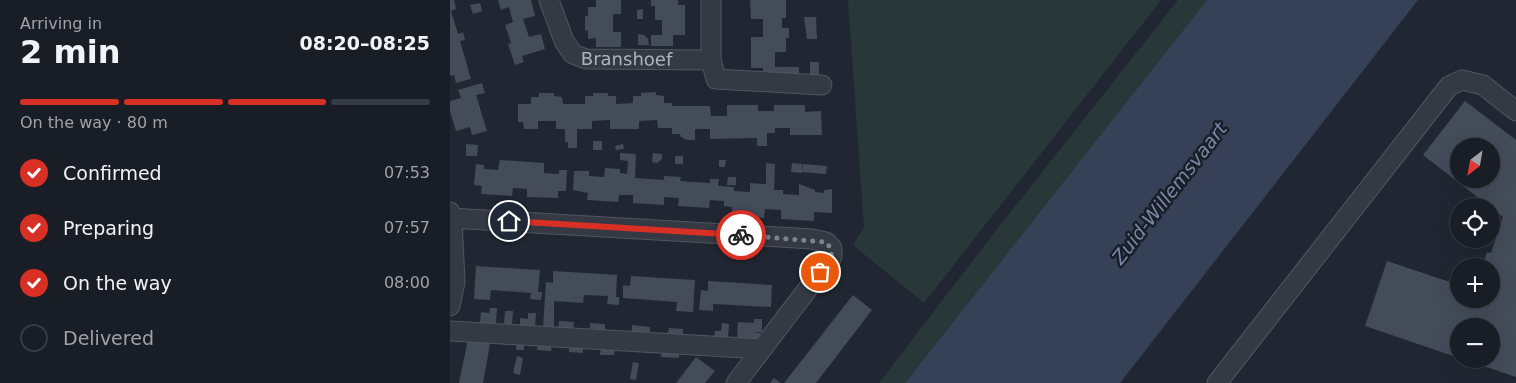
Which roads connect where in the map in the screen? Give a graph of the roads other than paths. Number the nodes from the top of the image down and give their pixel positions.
1 (549, 0) edge
2 (711, 0) edge
3 (711, 60) junction
4 (822, 85) dead end
5 (1516, 110) edge
6 (451, 216) edge
7 (450, 306) edge
8 (450, 330) edge
9 (762, 349) junction
10 (736, 383) edge
11 (1217, 383) edge

1 - 3 street, Branshoef
2 - 3 street
3 - 4 street
5 - 11 street
6 - 7 street
6 - 9 street
8 - 9 street
9 - 10 street

